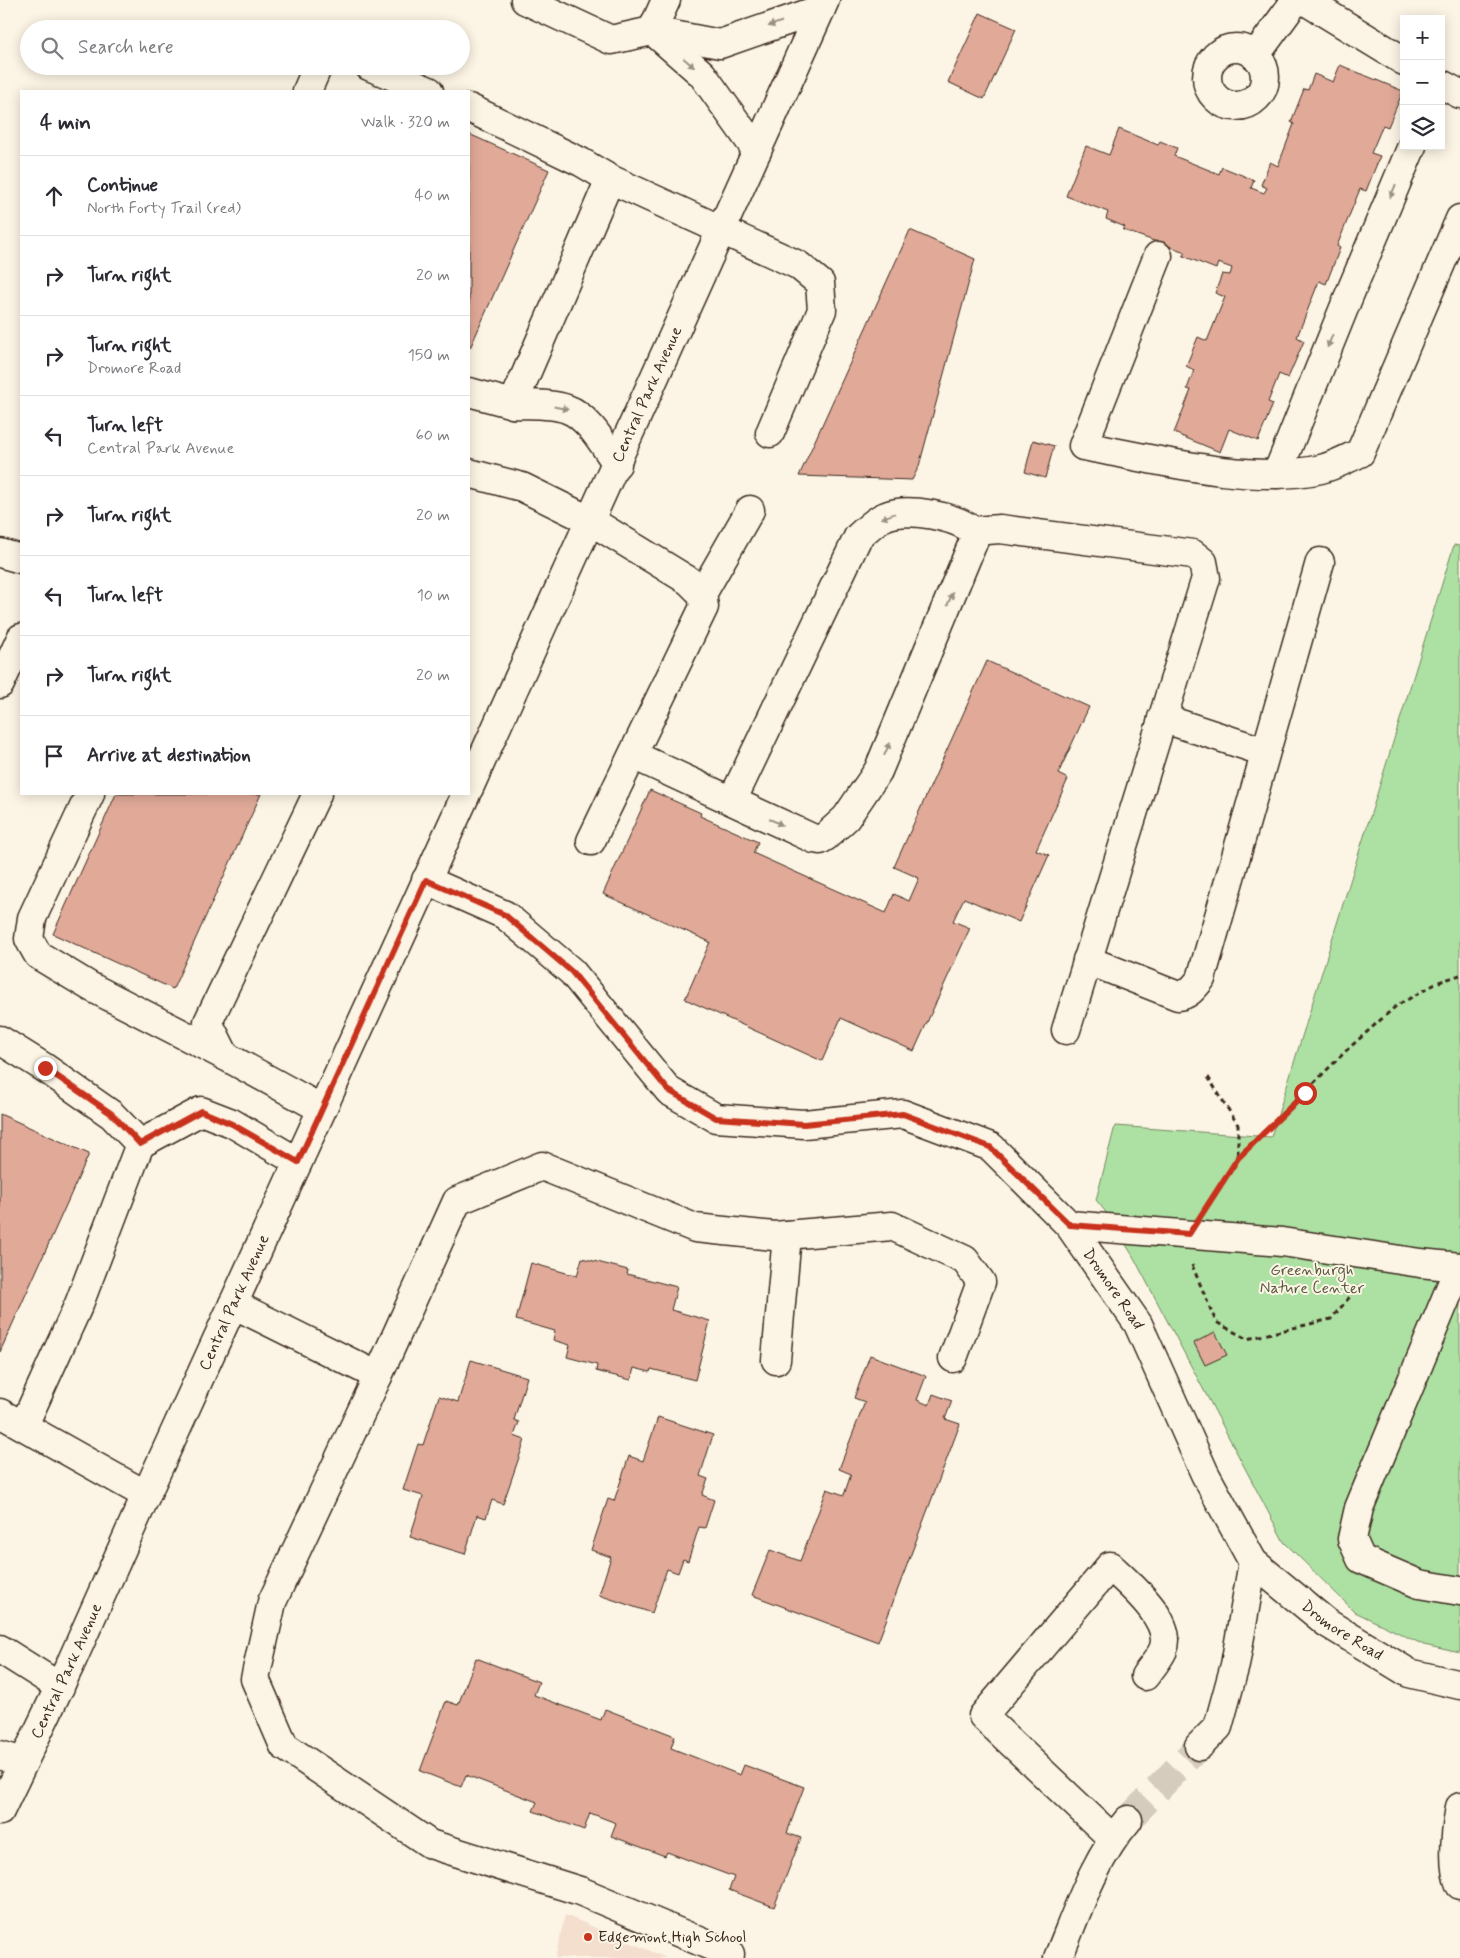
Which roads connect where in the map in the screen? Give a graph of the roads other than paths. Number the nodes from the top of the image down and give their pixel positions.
1 (525, 0) edge
2 (666, 0) edge
3 (1296, 0) edge
4 (1304, 0) edge
5 (823, 4) edge
6 (652, 31) junction
7 (1255, 56) dead end
8 (1402, 60) edge
9 (314, 75) edge
10 (391, 75) edge
11 (1445, 86) edge
12 (307, 90) edge
13 (427, 90) edge
14 (1460, 94) edge
15 (470, 108) edge
16 (1410, 150) edge
17 (757, 151) junction
18 (610, 178) junction
19 (1460, 219) edge
20 (721, 230) junction
21 (1158, 256) dead end
22 (470, 392) edge
23 (513, 404) junction
24 (770, 433) dead end
25 (617, 464) junction
26 (470, 473) edge
27 (1277, 474) junction
28 (750, 510) dead end
29 (591, 521) junction
30 (973, 531) junction
31 (0, 553) edge
32 (20, 559) edge
33 (1320, 562) dead end
34 (702, 594) junction
35 (20, 640) edge
36 (0, 684) edge
37 (1162, 718) junction
38 (1266, 752) junction
39 (633, 755) junction
40 (470, 786) edge
41 (90, 795) edge
42 (317, 795) edge
43 (466, 795) edge
44 (732, 801) junction
45 (591, 841) dead end
46 (426, 880) junction
47 (1087, 960) junction
48 (1066, 1030) dead end
49 (0, 1040) edge
50 (225, 1056) junction
51 (322, 1109) junction
52 (140, 1144) junction
53 (298, 1162) junction
54 (1070, 1225) junction
55 (787, 1236) junction
56 (1460, 1267) edge
57 (233, 1304) junction
58 (953, 1358) dead end
59 (776, 1360) dead end
60 (378, 1376) junction
61 (0, 1413) edge
62 (24, 1425) junction
63 (146, 1495) junction
64 (1253, 1562) junction
65 (1460, 1591) edge
66 (0, 1649) edge
67 (1145, 1676) dead end
68 (1460, 1685) edge
69 (60, 1687) junction
70 (1199, 1746) tunnel mouth
71 (12, 1759) edge
72 (1460, 1807) edge
73 (0, 1811) edge
74 (1460, 1885) edge
75 (730, 1954) dead end
76 (1058, 1958) edge

1 - 6 main road
2 - 6 main road
3 - 7 main road
4 - 8 main road
5 -> 6 main road
5 - 17 main road, Central Park Avenue
6 -> 17 main road
9 - 12 main road
10 - 13 main road
11 - 14 main road
15 - 18 main road
16 -> 27 main road
17 - 20 main road, Central Park Avenue
18 - 20 main road
18 - 23 main road
19 - 27 main road
20 - 24 main road
20 - 25 main road, Central Park Avenue
21 - 27 main road
22 - 23 main road
23 -> 25 main road
25 - 29 main road, Central Park Avenue
26 - 29 main road
28 - 34 main road
29 - 34 main road
29 - 40 main road, Central Park Avenue
30 - 37 main road
30 -> 44 main road
44 -> 30 main road
31 - 32 main road
33 - 38 main road
34 - 39 main road
35 - 36 main road
37 - 38 main road
37 - 47 main road
38 - 47 main road
39 - 44 main road
39 - 45 main road
41 - 50 main road
42 - 50 main road
43 - 46 main road, Central Park Avenue
46 - 51 main road, Central Park Avenue
46 - 54 main road, Dromore Road
47 - 48 main road
49 - 52 main road
50 - 51 main road
51 - 53 main road, Central Park Avenue
52 - 53 main road
52 - 62 main road
53 - 57 main road, Central Park Avenue
54 - 56 main road
54 - 64 main road, Dromore Road
55 - 58 main road
55 - 59 main road
55 - 60 main road
56 - 65 main road
57 - 60 main road
57 - 63 main road, Central Park Avenue
60 - 75 main road
61 - 62 main road
62 - 63 main road
63 - 69 main road, Central Park Avenue
64 - 68 main road, Dromore Road
64 - 70 main road
66 - 69 main road
67 - 76 main road
69 - 71 main road, Central Park Avenue
71 - 73 main road, Central Park Avenue
72 - 74 main road

